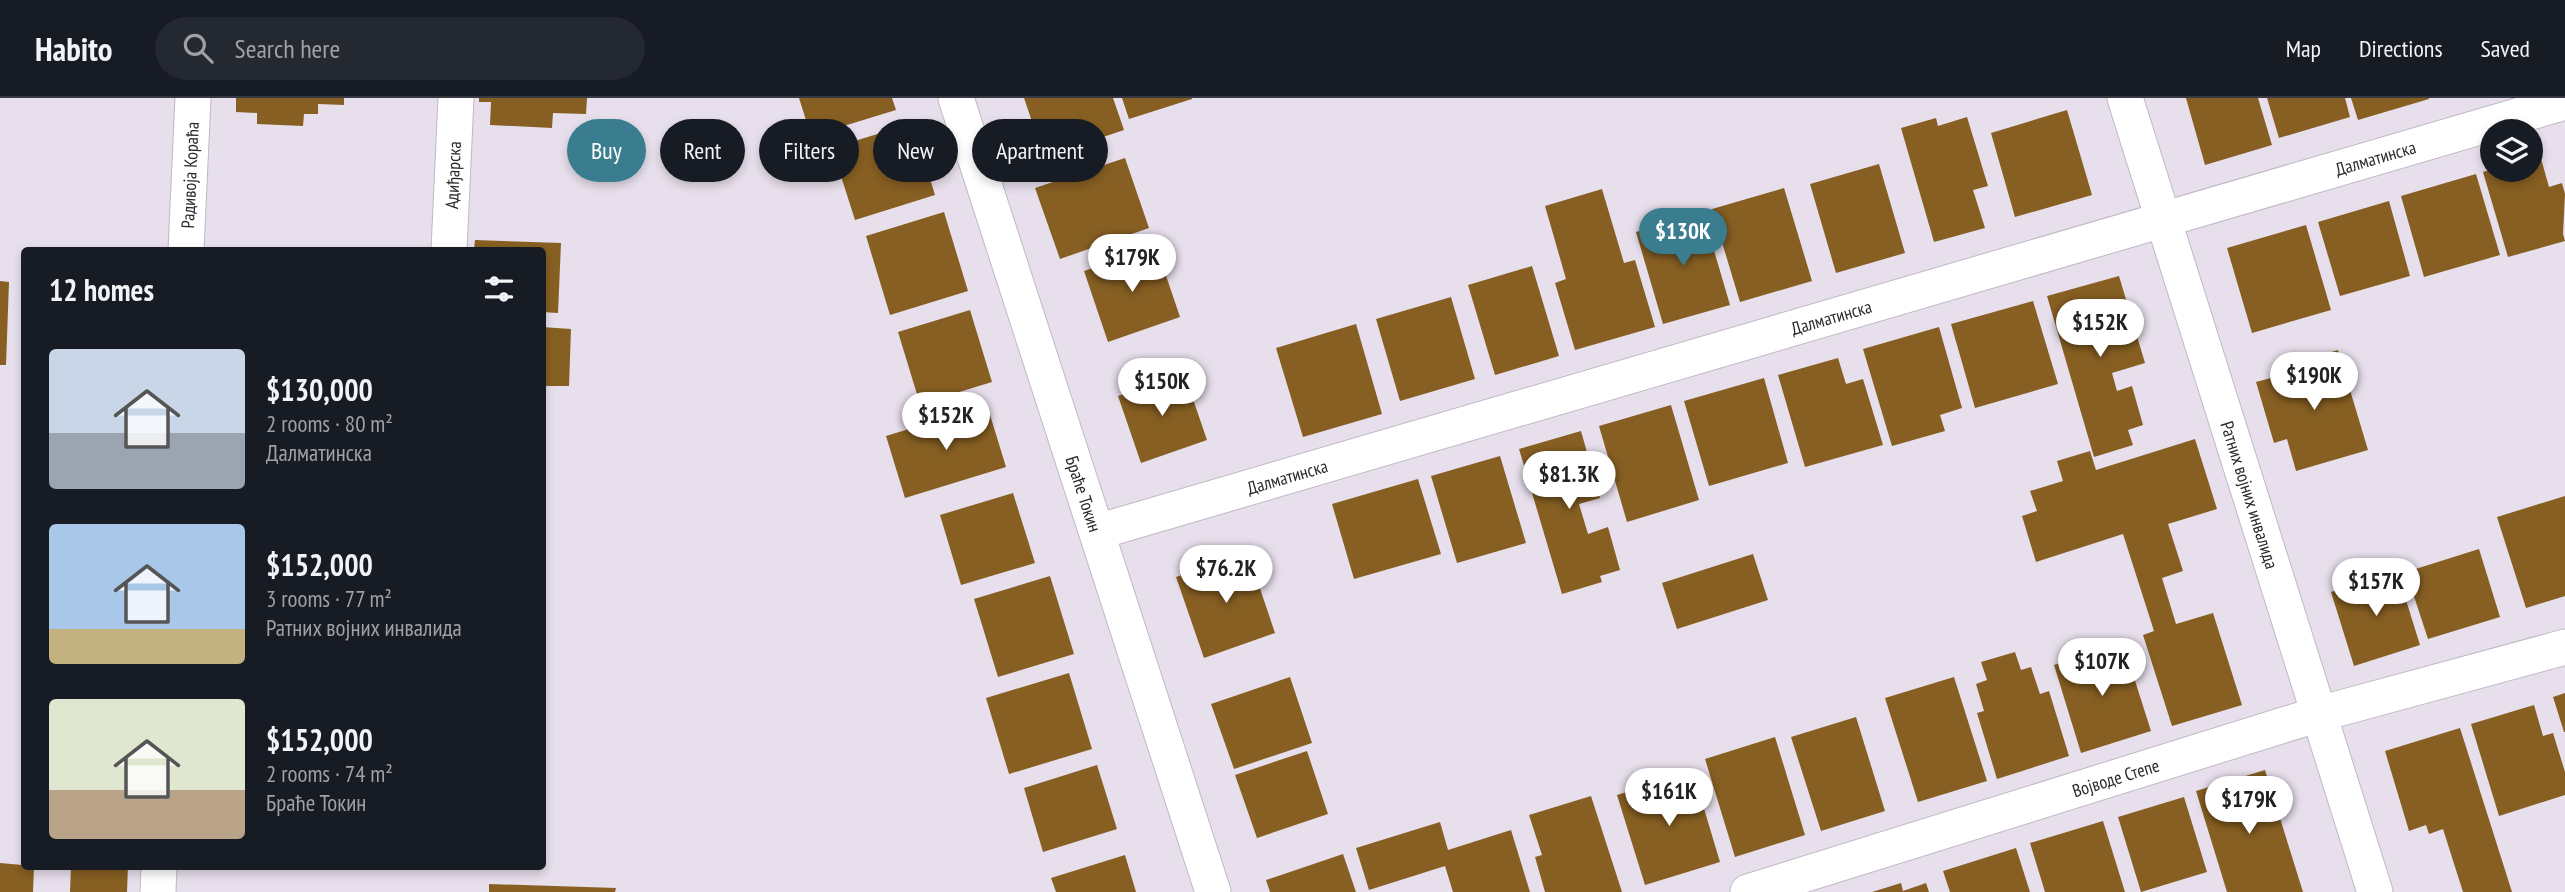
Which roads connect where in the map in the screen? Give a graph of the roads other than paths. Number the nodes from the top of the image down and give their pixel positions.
1 (193, 98) edge
2 (456, 98) edge
3 (956, 98) edge
4 (2125, 98) edge
5 (2565, 102) edge
6 (2164, 220) junction
7 (186, 247) edge
8 (449, 247) edge
9 (1097, 532) junction
10 (2565, 647) edge
11 (2319, 714) junction
12 (159, 870) edge
13 (158, 892) edge
14 (1213, 892) edge
15 (1748, 892) edge
16 (2375, 892) edge

1 - 7 street, Радивоја Кораћа
2 - 8 street, Адиђарска
3 - 9 street, Браће Токин
4 - 6 street, Ратних војних инвалида
5 - 6 street, Далматинска
6 - 9 street, Далматинска
6 - 11 street, Ратних војних инвалида
9 - 14 street, Браће Токин
10 - 11 street, Војводе Степе
11 - 15 street, Војводе Степе
11 - 16 street, Ратних војних инвалида
12 - 13 street

